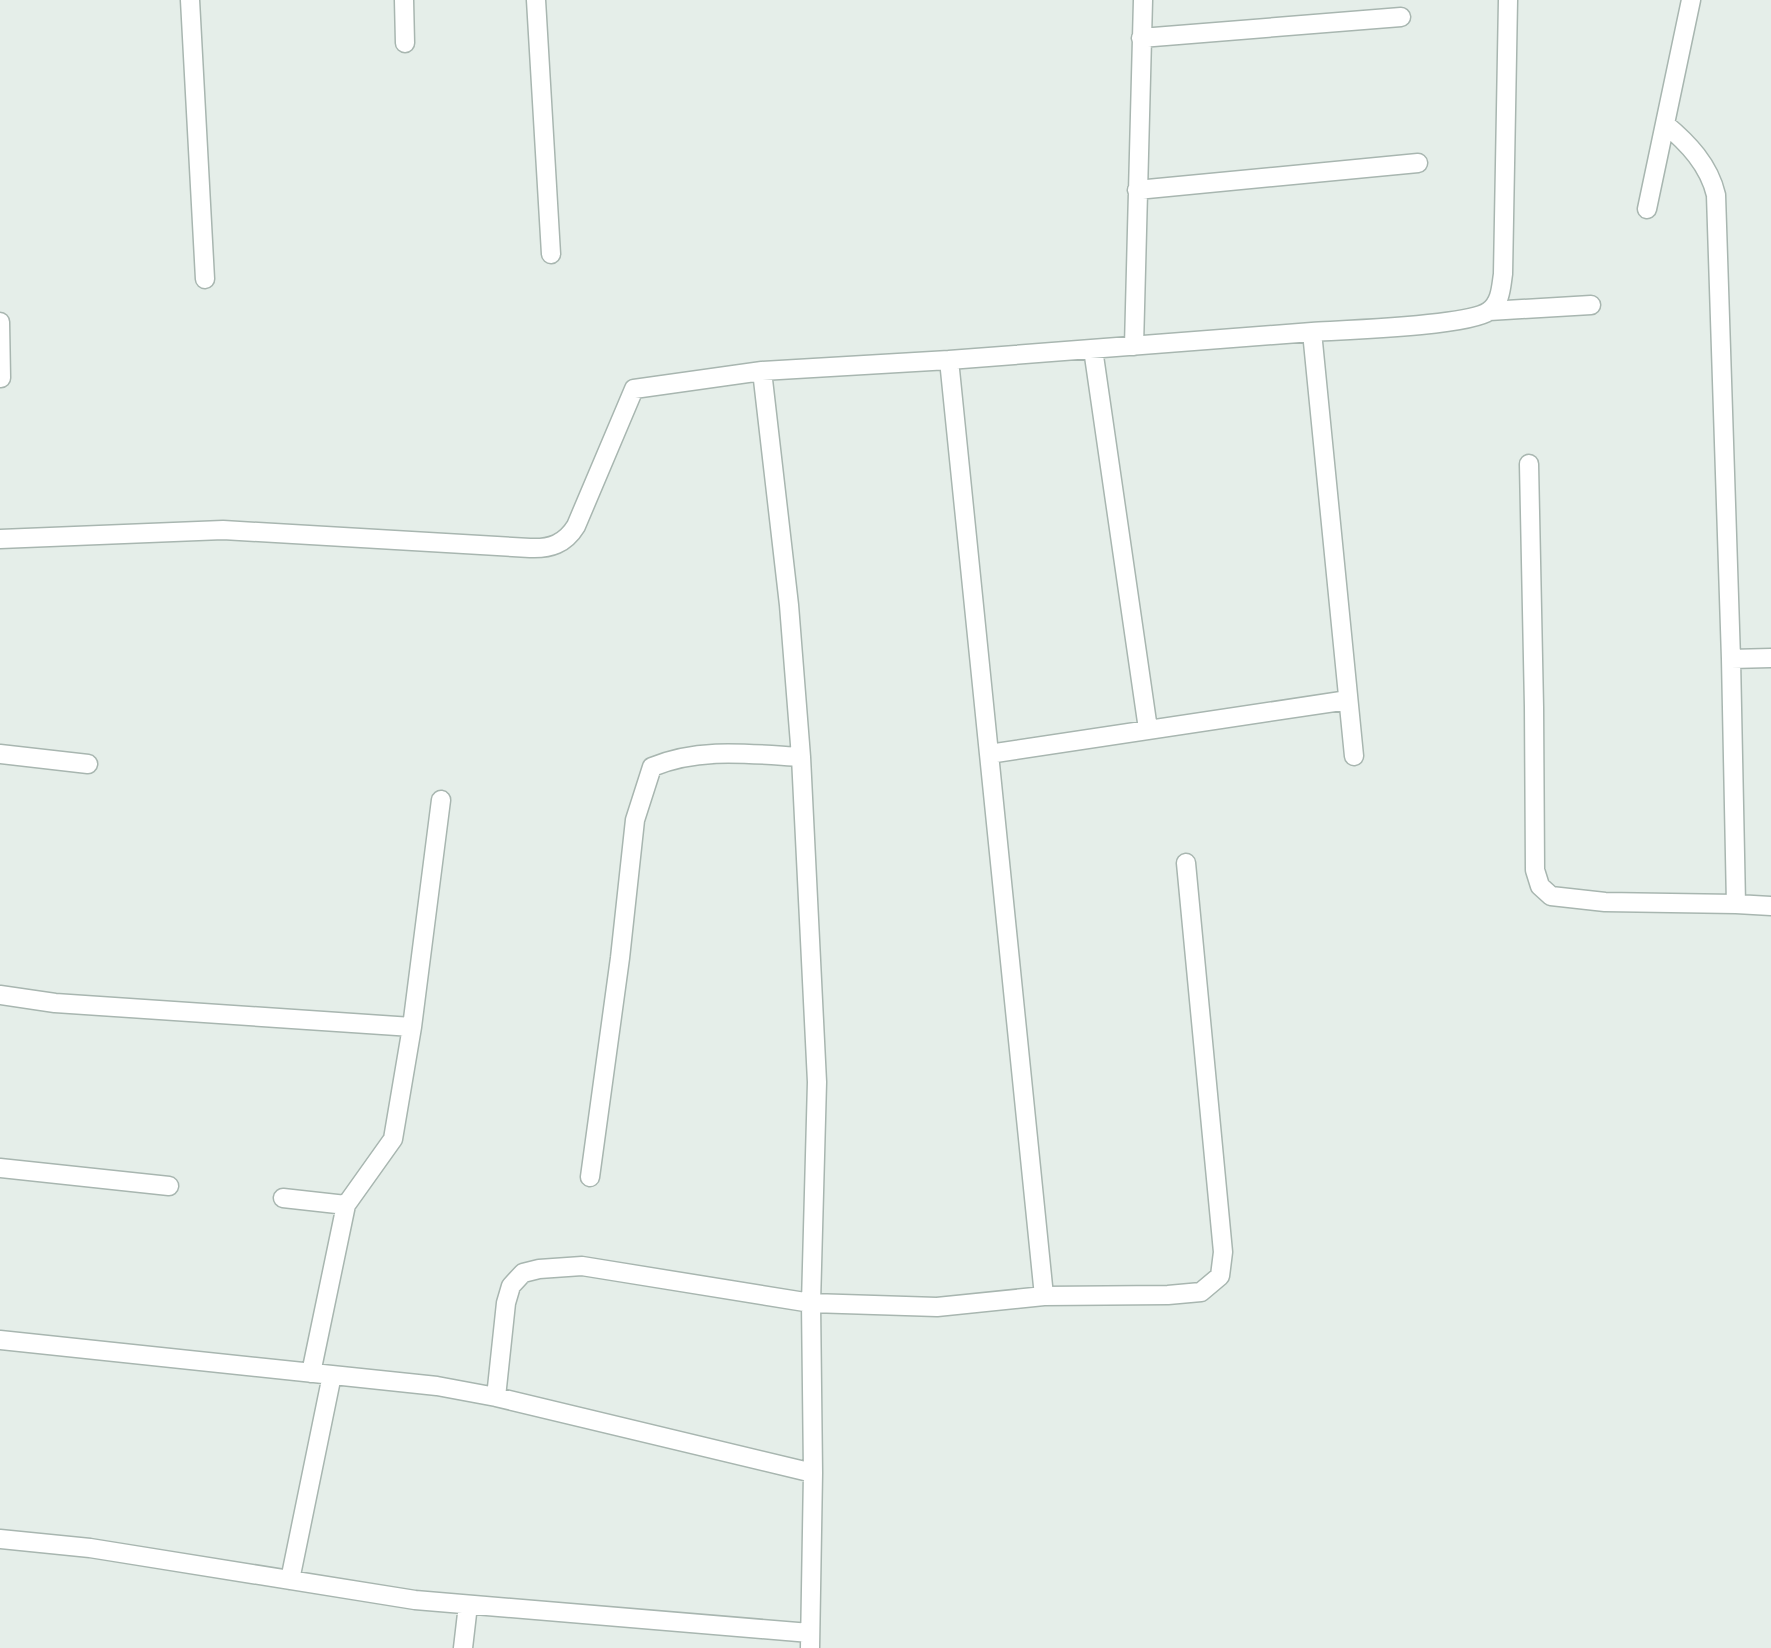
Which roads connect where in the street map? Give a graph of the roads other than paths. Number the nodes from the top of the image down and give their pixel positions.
1 (190, 0) edge
2 (404, 0) edge
3 (536, 0) edge
4 (1143, 0) edge
5 (1508, 0) edge
6 (1691, 0) edge
7 (1401, 17) dead end
8 (1142, 38) junction
9 (405, 43) dead end
10 (1665, 124) junction
11 (1418, 163) dead end
12 (1137, 190) junction
13 (1647, 209) dead end
14 (551, 254) dead end
15 (205, 279) dead end
16 (1591, 305) dead end
17 (1489, 311) junction
18 (0, 322) edge
19 (1312, 332) junction
20 (1134, 346) junction
21 (1093, 349) junction
22 (949, 360) junction
23 (762, 371) junction
24 (1, 378) edge
25 (1529, 464) dead end
26 (0, 539) edge
27 (1771, 658) edge
28 (1731, 660) junction
29 (1348, 700) junction
30 (1148, 729) junction
31 (0, 754) edge
32 (989, 754) junction
33 (1354, 756) dead end
34 (801, 757) junction
35 (88, 764) dead end
36 (441, 800) dead end
37 (1186, 863) dead end
38 (1736, 904) junction
39 (1771, 906) edge
40 (0, 995) edge
41 (412, 1027) junction
42 (0, 1168) edge
43 (590, 1177) dead end
44 (169, 1186) dead end
45 (283, 1198) dead end
46 (346, 1205) junction
47 (1044, 1296) junction
48 (811, 1303) junction
49 (0, 1341) edge
50 (311, 1373) junction
51 (332, 1375) junction
52 (496, 1397) junction
53 (813, 1473) junction
54 (0, 1539) edge
55 (290, 1580) junction
56 (468, 1605) junction
57 (810, 1640) edge
58 (463, 1648) edge

1 - 15 street
2 - 9 street
3 - 14 street
4 - 8 street
5 - 17 street
6 - 10 street
7 - 8 street
8 - 12 street
10 - 13 street
10 - 28 street
11 - 12 street
12 - 20 street
16 - 17 street
17 - 19 street
18 - 24 street
19 - 20 street
19 - 29 street
20 - 21 street
21 - 22 street
21 - 30 street
22 - 23 street
22 - 32 street
23 - 26 street
23 - 34 street
25 - 38 street
27 - 28 street
28 - 38 street
29 - 30 street
29 - 33 street
30 - 32 street
31 - 35 street
32 - 47 street
34 - 43 street
34 - 48 street
36 - 41 street
37 - 47 street
38 - 39 street
40 - 41 street
41 - 46 street
42 - 44 street
45 - 46 street
46 - 50 street
47 - 48 street
48 - 52 street
48 - 53 street
49 - 50 street
50 - 51 street
51 - 52 street
51 - 55 street
52 - 53 street
53 - 57 street
54 - 55 street
55 - 56 street
56 - 57 street
56 - 58 street

